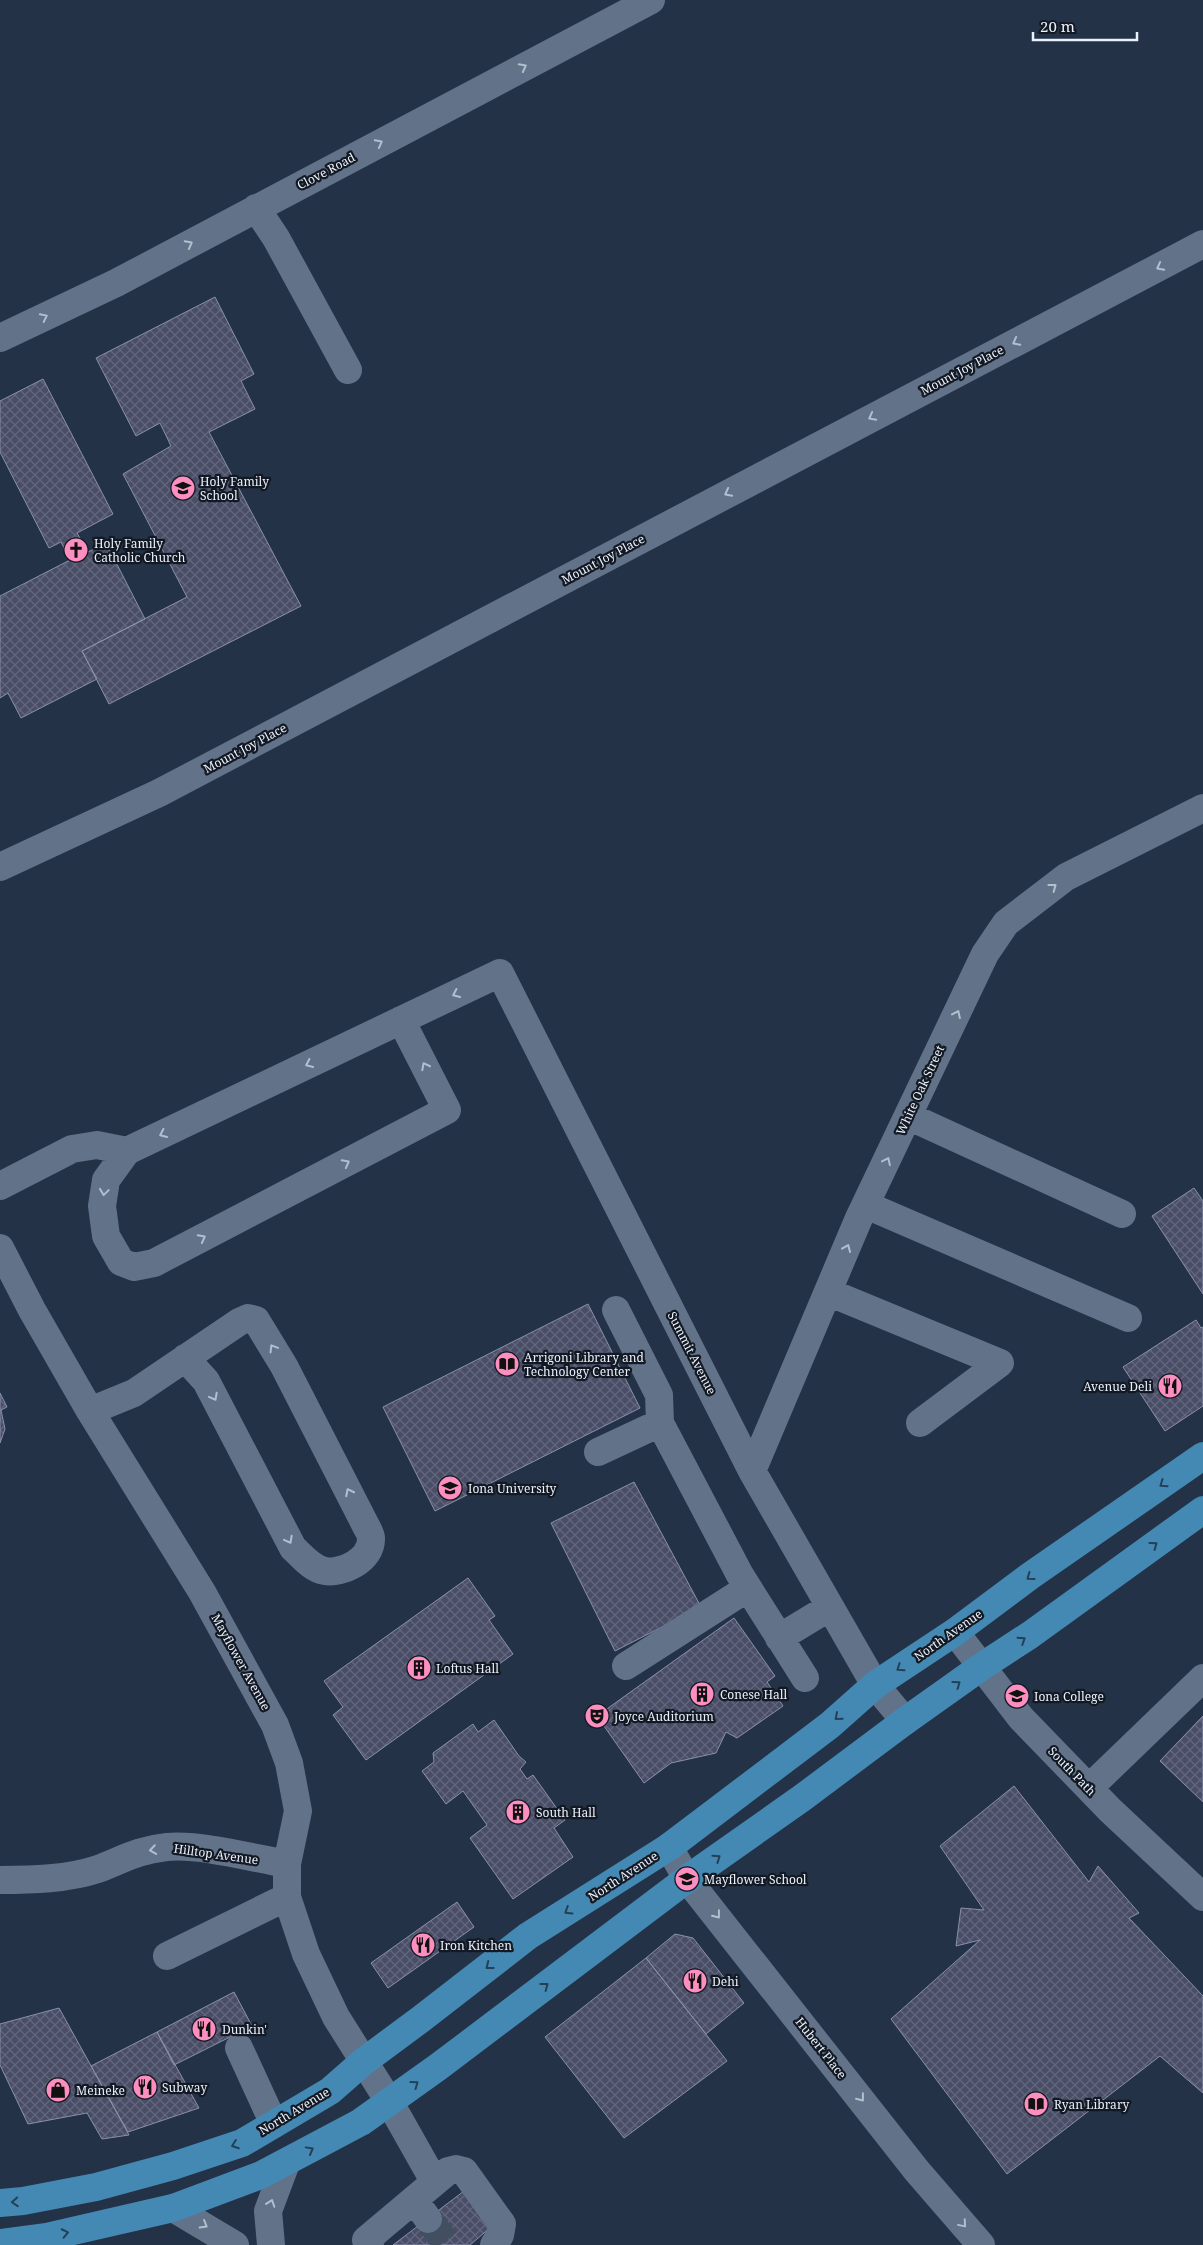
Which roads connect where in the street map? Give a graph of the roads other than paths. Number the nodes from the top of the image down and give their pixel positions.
1 (651, 0) edge
2 (256, 208) junction
3 (1203, 244) edge
4 (0, 338) edge
5 (348, 370) dead end
6 (1203, 808) edge
7 (0, 867) edge
8 (401, 1020) junction
9 (908, 1116) junction
10 (127, 1151) junction
11 (0, 1186) edge
12 (866, 1205) junction
13 (1122, 1214) dead end
14 (0, 1248) edge
15 (828, 1292) junction
16 (616, 1310) dead end
17 (1128, 1318) dead end
18 (185, 1358) junction
19 (90, 1411) junction
20 (660, 1423) junction
21 (920, 1423) dead end
22 (598, 1452) dead end
23 (1203, 1456) edge
24 (752, 1471) junction
25 (1203, 1510) edge
26 (748, 1588) junction
27 (830, 1607) junction
28 (955, 1632) junction
29 (780, 1638) junction
30 (626, 1666) dead end
31 (981, 1667) junction
32 (804, 1678) dead end
33 (1203, 1678) edge
34 (875, 1685) junction
35 (904, 1721) junction
36 (1089, 1788) junction
37 (669, 1847) junction
38 (287, 1864) junction
39 (687, 1878) junction
40 (0, 1880) edge
41 (286, 1897) junction
42 (1203, 1897) edge
43 (167, 1956) dead end
44 (239, 2048) dead end
45 (363, 2062) junction
46 (390, 2103) junction
47 (274, 2124) junction
48 (286, 2164) junction
49 (434, 2181) junction
50 (0, 2203) edge
51 (173, 2208) junction
52 (0, 2243) edge
53 (235, 2245) edge
54 (271, 2245) edge
55 (370, 2245) edge
56 (494, 2245) edge
57 (981, 2245) edge

2 -> 1 street, Clove Road
4 -> 2 street, Clove Road
2 - 5 street
3 -> 7 street, Mount Joy Place
9 -> 6 street, White Oak Street
8 -> 10 street
10 -> 8 street
24 -> 8 street, Summit Avenue
12 -> 9 street, White Oak Street
9 - 13 street
10 - 11 street
15 -> 12 street, White Oak Street
12 - 17 street
14 - 19 street, Mayflower Avenue
15 - 21 street
15 - 24 street, White Oak Street
16 - 20 street
18 -> 18 street
18 - 19 street
19 - 38 street, Mayflower Avenue
20 - 22 street
20 - 26 street
23 -> 28 main road, North Avenue
24 - 27 street, Summit Avenue
31 -> 25 main road
26 - 29 street
26 - 30 street
27 - 29 street
27 - 34 street, Summit Avenue
28 - 31 street, South Path
28 -> 34 main road, North Avenue
29 - 32 street
35 -> 31 main road
31 - 36 street, South Path
33 - 36 street
34 - 35 street, Summit Avenue
34 -> 37 main road, North Avenue
39 -> 35 main road
36 - 42 street, South Path
37 - 39 street, Hubert Place
37 -> 45 main road, North Avenue
38 -> 40 street, Hilltop Avenue
38 - 41 street, Mayflower Avenue
46 -> 39 main road
39 -> 57 street, Hubert Place
41 - 43 street
41 - 45 street, Mayflower Avenue
44 - 47 street
45 - 46 street, Mayflower Avenue
45 - 47 main road, North Avenue
48 -> 46 main road
46 - 49 street, Mayflower Avenue
47 -> 50 main road, North Avenue
48 - 51 main road
54 -> 48 street
49 - 55 street
49 - 56 street
52 -> 51 main road
51 -> 53 street

